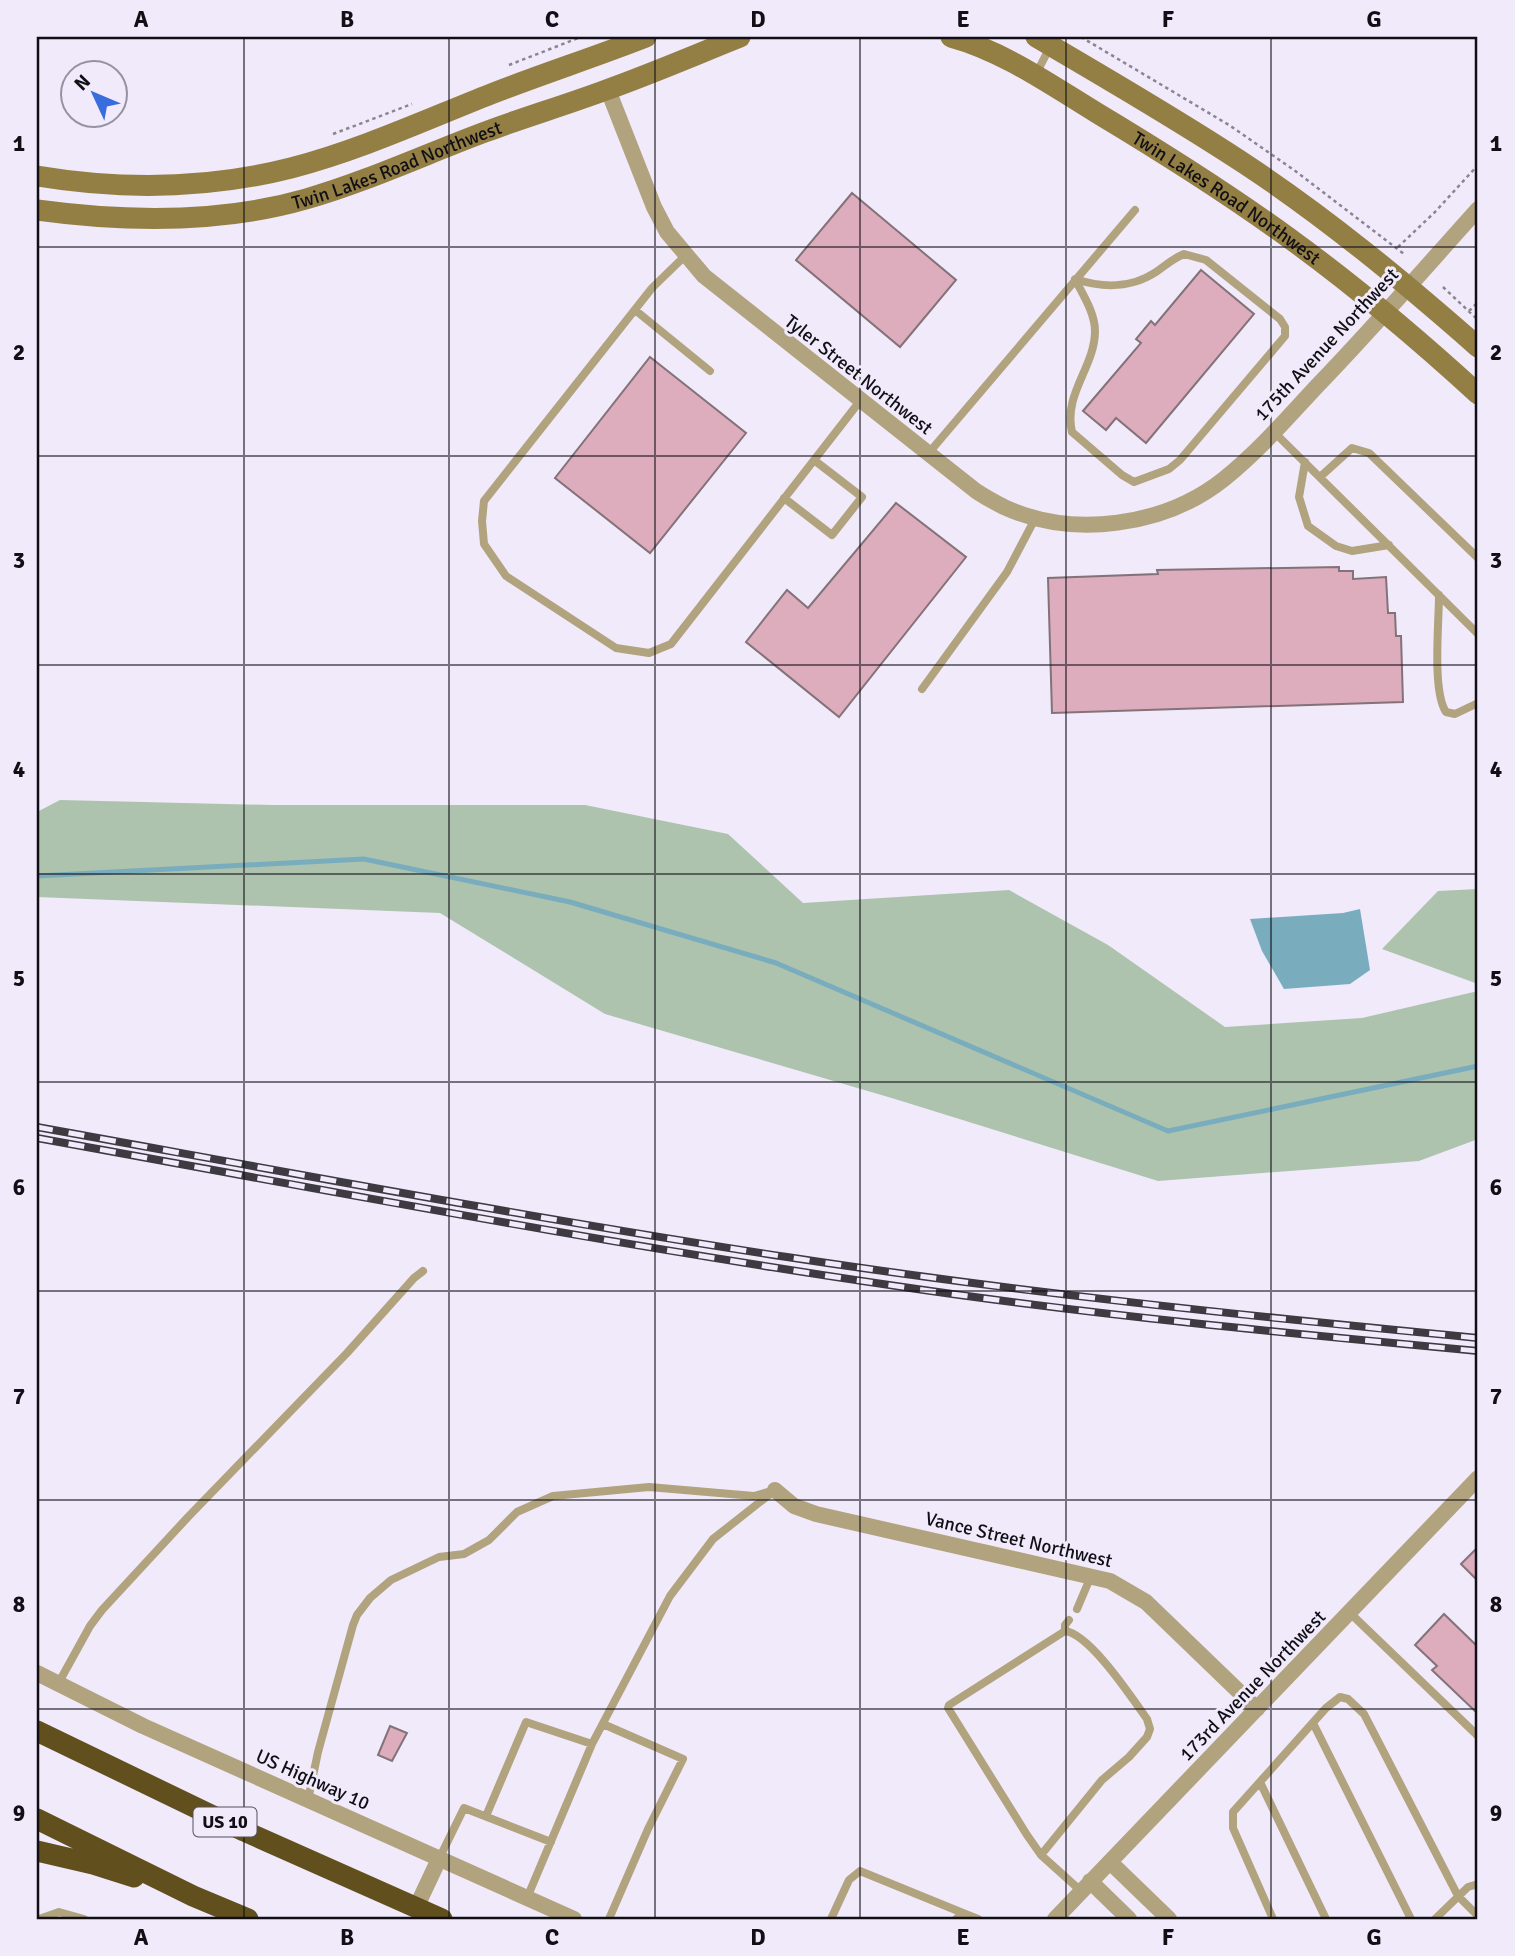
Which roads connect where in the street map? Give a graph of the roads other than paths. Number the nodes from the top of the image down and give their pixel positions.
1 (646, 37) edge
2 (740, 37) edge
3 (951, 37) edge
4 (1048, 40) edge
5 (1035, 76) junction
6 (608, 90) junction
7 (37, 176) edge
8 (1478, 209) edge
9 (37, 210) edge
10 (1135, 210) dead end
11 (685, 256) junction
12 (1075, 279) junction
13 (1409, 287) junction
14 (635, 310) junction
15 (1386, 314) junction
16 (1478, 347) edge
17 (710, 371) dead end
18 (1478, 394) edge
19 (860, 401) junction
20 (1274, 432) junction
21 (927, 455) junction
22 (814, 460) junction
23 (1305, 462) junction
24 (1320, 477) junction
25 (784, 498) junction
26 (1195, 498) joint
27 (1036, 517) junction
28 (1389, 545) junction
29 (1478, 558) edge
30 (1439, 596) junction
31 (1478, 634) edge
32 (922, 689) dead end
33 (1478, 703) edge
34 (424, 1270) dead end
35 (1478, 1478) edge
36 (775, 1490) junction
37 (1091, 1576) junction
38 (1077, 1609) dead end
39 (1350, 1613) junction
40 (1069, 1620) dead end
41 (1065, 1631) junction
42 (37, 1673) edge
43 (58, 1684) junction
44 (1257, 1709) junction
45 (1313, 1723) junction
46 (603, 1724) junction
47 (37, 1731) edge
48 (1478, 1735) edge
49 (592, 1744) junction
50 (1260, 1782) junction
51 (308, 1800) junction
52 (486, 1816) junction
53 (37, 1819) edge
54 (551, 1842) junction
55 (37, 1851) edge
56 (1041, 1855) junction
57 (439, 1859) junction
58 (1110, 1862) junction
59 (1478, 1884) edge
60 (1086, 1886) junction
61 (193, 1896) junction
62 (1458, 1896) junction
63 (527, 1899) junction
64 (416, 1908) junction
65 (960, 1916) edge
66 (1478, 1916) edge
67 (39, 1919) edge
68 (84, 1919) edge
69 (248, 1919) edge
70 (442, 1919) edge
71 (574, 1919) edge
72 (609, 1919) edge
73 (831, 1919) edge
74 (978, 1919) edge
75 (1055, 1919) edge
76 (1129, 1919) edge
77 (1169, 1919) edge
78 (1273, 1919) edge
79 (1326, 1919) edge
80 (1411, 1919) edge
81 (1435, 1919) edge

1 - 7 street, Twin Lakes Road Northwest
2 - 6 street, Twin Lakes Road Northwest
3 - 5 street, Twin Lakes Road Northwest
4 - 5 lane
4 - 13 street, Twin Lakes Road Northwest
5 - 15 street, Twin Lakes Road Northwest
6 - 9 street, Twin Lakes Road Northwest
6 - 11 street, Tyler Street Northwest
8 - 13 street, 175th Avenue Northwest
10 - 12 lane
11 - 14 lane
11 - 19 street, Tyler Street Northwest
12 - 12 lane
12 - 21 lane
13 - 15 street, 175th Avenue Northwest
13 - 16 street, Twin Lakes Road Northwest
14 - 17 lane
14 - 25 lane
15 - 18 street, Twin Lakes Road Northwest
15 - 20 street, 175th Avenue Northwest
19 - 21 street, Tyler Street Northwest
19 - 22 lane
20 - 23 lane
20 - 26 street, 175th Avenue Northwest
21 - 27 street, Tyler Street Northwest
22 - 25 lane
22 - 25 lane
23 - 24 lane
23 - 28 lane
24 - 28 lane
24 - 29 lane
26 - 27 street, Tyler Street Northwest
27 - 32 lane
28 - 30 lane
30 - 31 lane
30 - 33 lane
34 - 43 lane
35 - 39 street, 173rd Avenue Northwest
36 - 37 street, Vance Street Northwest
36 - 46 lane
36 - 51 lane
37 - 38 lane
37 - 44 street, Vance Street Northwest
39 - 44 street, 173rd Avenue Northwest
39 - 48 lane
40 - 41 lane
41 - 56 lane
41 - 56 lane
42 - 43 street, US Highway 10
43 - 51 street, US Highway 10
44 - 58 street, 173rd Avenue Northwest
45 - 50 lane
45 - 62 lane
45 - 80 lane
46 - 49 lane
46 - 72 lane
47 - 64 highway, US 10
49 - 52 lane
49 - 54 lane
50 - 78 lane
50 - 79 lane
51 - 57 street, US Highway 10
52 - 54 lane
52 - 57 lane
53 - 61 highway
54 - 63 lane
55 - 61 highway
56 - 60 lane
57 - 63 street, US Highway 10
57 - 64 street
58 - 60 street, 173rd Avenue Northwest
58 - 77 street
59 - 62 lane
60 - 75 street, 173rd Avenue Northwest
60 - 76 street
61 - 69 highway
62 - 66 lane
62 - 81 lane
63 - 71 street, US Highway 10
64 - 70 highway, US 10
65 - 73 lane
65 - 74 lane
67 - 68 lane

